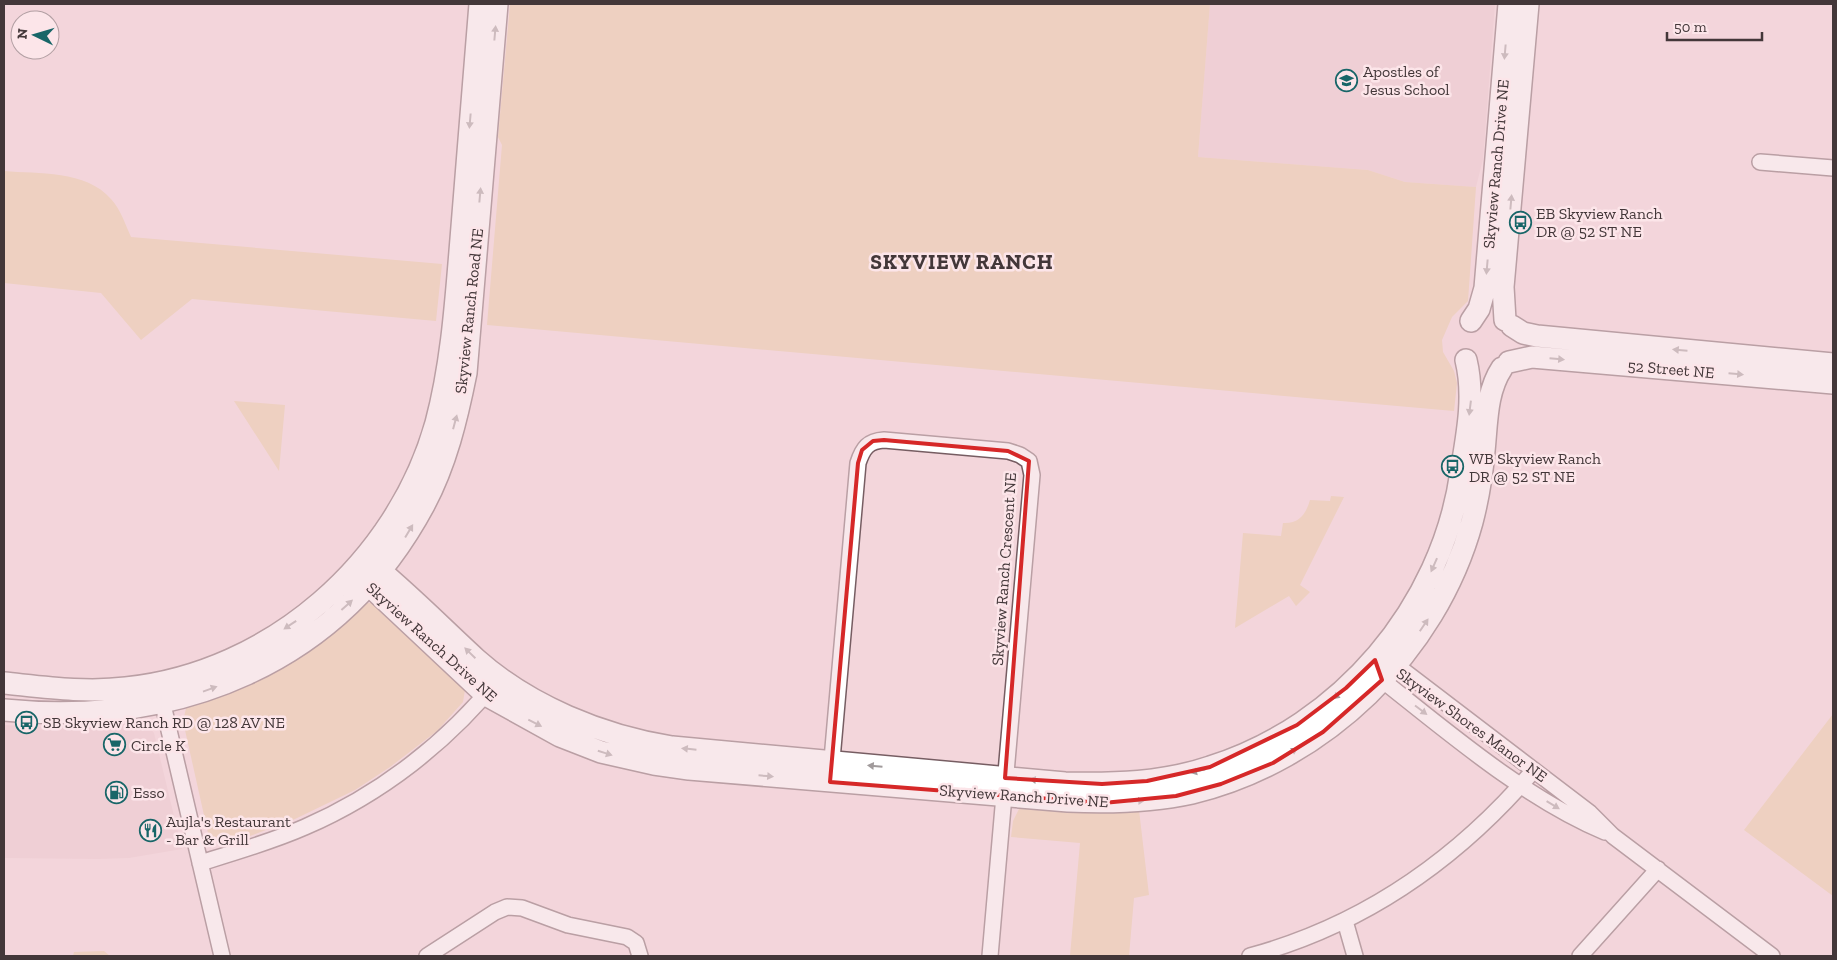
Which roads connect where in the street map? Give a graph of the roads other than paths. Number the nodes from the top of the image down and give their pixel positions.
1 (480, 4) edge
2 (498, 4) edge
3 (1509, 4) edge
4 (1528, 4) edge
5 (1760, 162) dead end
6 (1833, 168) edge
7 (1508, 323) junction
8 (1465, 340) junction
9 (1833, 364) edge
10 (1505, 365) junction
11 (1833, 382) edge
12 (367, 571) junction
13 (1374, 660) junction
14 (1389, 672) junction
15 (500, 677) junction
16 (4, 683) edge
17 (97, 690) junction
18 (4, 693) edge
19 (160, 693) junction
20 (486, 695) junction
21 (4, 710) edge
22 (1534, 770) junction
23 (831, 772) junction
24 (1521, 786) junction
25 (1004, 787) junction
26 (1613, 836) junction
27 (200, 863) junction
28 (1658, 868) junction
29 (1345, 921) junction
30 (222, 956) edge
31 (427, 956) edge
32 (640, 956) edge
33 (990, 956) edge
34 (1250, 956) edge
35 (1356, 956) edge
36 (1580, 956) edge
37 (1772, 956) edge

1 -> 12 street, Skyview Ranch Road NE
12 -> 2 street, Skyview Ranch Road NE
3 -> 8 street, Skyview Ranch Drive NE
7 -> 4 street, Skyview Ranch Drive NE
5 - 6 street
7 - 8 street
9 -> 7 street, 52 Street NE
7 - 10 street
8 - 10 street
8 -> 13 street, Skyview Ranch Drive NE
10 -> 11 street, 52 Street NE
14 -> 10 street, Skyview Ranch Drive NE
15 -> 12 street, Skyview Ranch Drive NE
12 - 19 street, Skyview Ranch Road NE
12 - 20 street, Skyview Ranch Drive NE
13 - 14 street, Skyview Shores Manor NE
13 -> 25 street, Skyview Ranch Drive NE
14 - 22 street, Skyview Shores Manor NE
14 -> 24 street, Skyview Shores Manor NE
25 -> 14 street, Skyview Ranch Drive NE
15 - 20 street
23 -> 15 street, Skyview Ranch Drive NE
16 - 17 street, Skyview Ranch Road NE
17 - 18 street
17 - 19 street, Skyview Ranch Road NE
19 - 21 street, Skyview Ranch Road NE
19 - 27 street
20 -> 23 street, Skyview Ranch Drive NE
20 - 27 street
22 - 24 street
22 - 26 street, Skyview Shores Manor NE
23 - 25 street, Skyview Ranch Drive NE
23 - 25 street, Skyview Ranch Crescent NE
24 -> 26 street, Skyview Shores Manor NE
24 - 29 street
25 - 33 street
26 - 28 street, Skyview Shores Manor NE
27 - 30 street
28 - 36 street
28 - 37 street, Skyview Shores Manor NE
29 - 34 street
29 - 35 street
31 - 32 street

